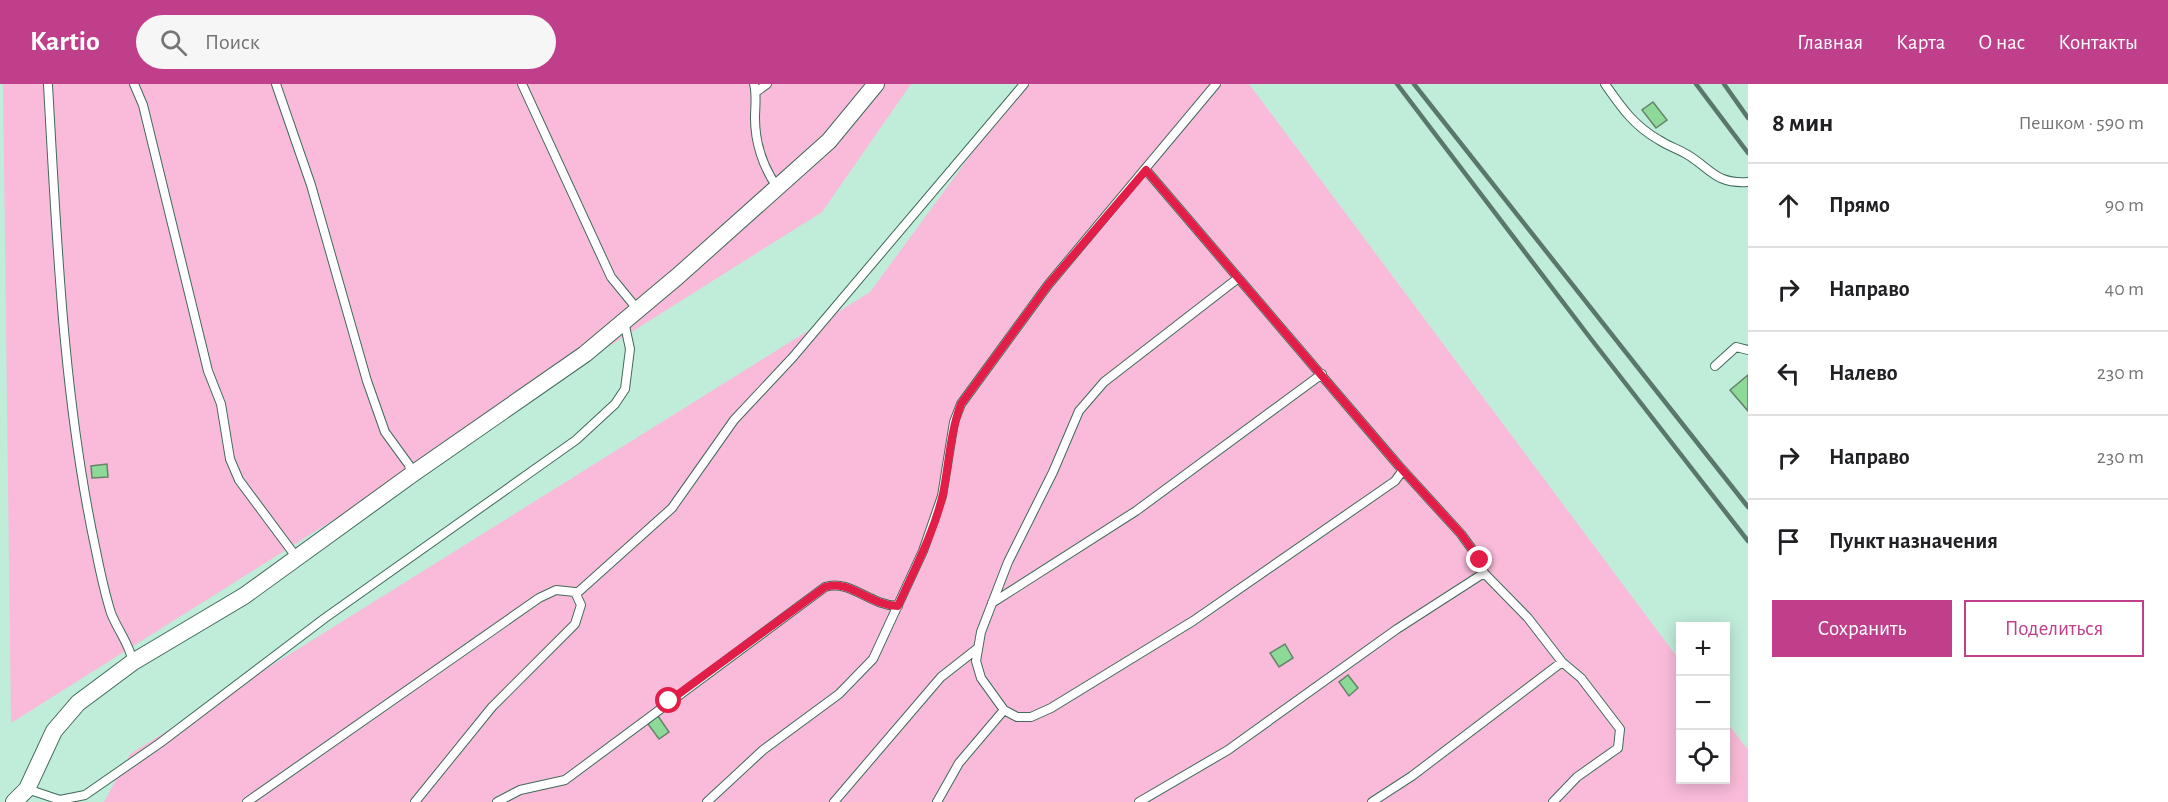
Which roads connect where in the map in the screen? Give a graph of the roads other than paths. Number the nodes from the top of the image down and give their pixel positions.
1 (134, 84) edge
2 (276, 84) edge
3 (522, 84) edge
4 (767, 84) edge
5 (876, 84) edge
6 (1024, 84) edge
7 (1216, 84) edge
8 (1605, 84) edge
9 (48, 85) edge
10 (755, 88) edge
11 (1146, 170) junction
12 (1748, 182) edge
13 (777, 187) junction
14 (1237, 279) junction
15 (638, 310) junction
16 (624, 321) junction
17 (1748, 350) edge
18 (1715, 366) dead end
19 (1322, 374) junction
20 (1403, 470) junction
21 (411, 475) junction
22 (297, 558) junction
23 (1484, 573) junction
24 (576, 594) junction
25 (992, 603) junction
26 (898, 606) junction
27 (978, 648) junction
28 (134, 663) junction
29 (1562, 663) junction
30 (1004, 711) junction
31 (27, 789) junction
32 (14, 802) edge
33 (247, 802) edge
34 (415, 802) edge
35 (497, 802) edge
36 (706, 802) edge
37 (834, 802) edge
38 (937, 802) edge
39 (1139, 802) edge
40 (1372, 802) edge
41 (1553, 802) edge

1 - 22 lane
2 - 21 lane
3 - 15 lane
4 - 10 lane
5 - 13 street
6 - 24 lane
7 - 11 lane
8 - 12 lane
9 - 28 lane
10 - 13 lane
11 - 14 lane
11 - 26 lane
13 - 15 street
14 - 19 lane
14 - 25 lane
15 - 16 street
16 - 21 street
16 - 31 lane
17 - 18 lane
19 - 20 lane
19 - 25 lane
20 - 23 lane
20 - 30 lane
21 - 22 street
22 - 28 street
23 - 29 lane
23 - 39 lane
24 - 33 lane
24 - 34 lane
25 - 27 lane
26 - 35 lane
26 - 36 lane
27 - 30 lane
27 - 37 lane
28 - 31 street
29 - 40 lane
29 - 41 lane
30 - 38 lane
31 - 32 street

